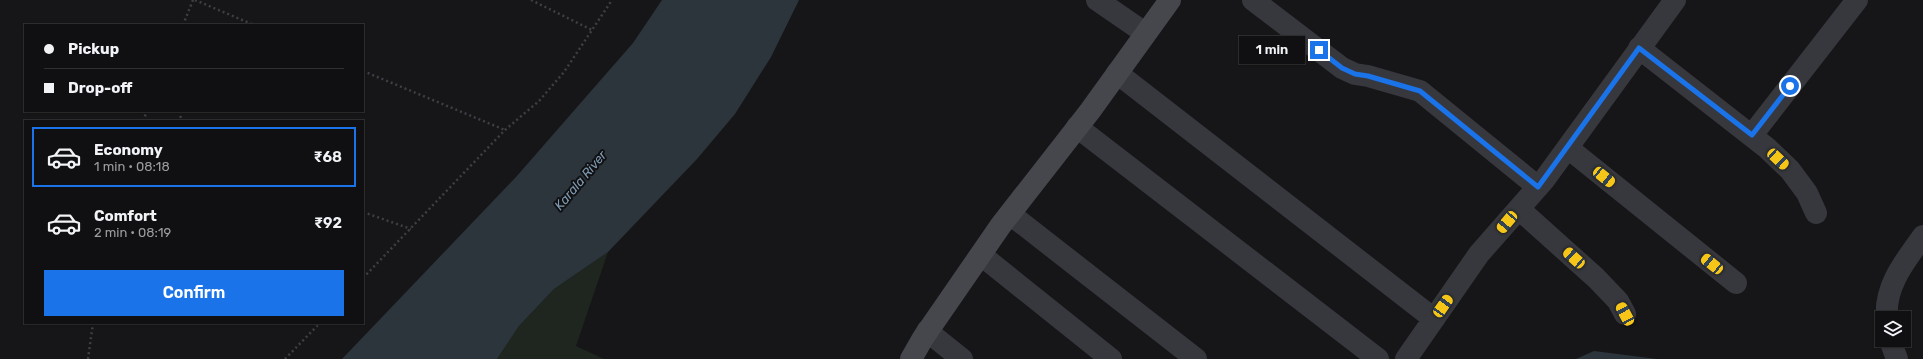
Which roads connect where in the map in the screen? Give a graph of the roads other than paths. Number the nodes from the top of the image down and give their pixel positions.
1 (1097, 0) edge
2 (1170, 0) edge
3 (1253, 0) edge
4 (1675, 0) edge
5 (1857, 0) edge
6 (1145, 34) junction
7 (1639, 48) junction
8 (1117, 73) junction
9 (1077, 127) junction
10 (1752, 135) junction
11 (1568, 148) junction
12 (1538, 187) junction
13 (1519, 209) junction
14 (1816, 213) dead end
15 (1010, 214) junction
16 (1923, 236) edge
17 (981, 254) junction
18 (1736, 283) dead end
19 (1887, 311) edge
20 (1625, 314) dead end
21 (1434, 319) junction
22 (927, 331) junction
23 (1893, 347) edge
24 (912, 359) edge
25 (962, 359) edge
26 (1111, 359) edge
27 (1196, 359) edge
28 (1378, 359) edge
29 (1406, 359) edge
30 (1897, 359) edge

1 - 6 street
2 - 6 main road
3 - 12 street
4 - 7 street
5 - 10 street
6 - 8 main road
7 - 10 street
7 - 11 street
8 - 9 main road
8 - 21 street
9 - 15 main road
9 - 28 street
10 - 14 street
11 - 12 street
11 - 18 street
12 - 13 street
13 - 20 street
13 - 21 street
15 - 17 main road
15 - 27 street
16 - 19 street
17 - 22 main road
17 - 26 street
21 - 29 street
22 - 24 main road
22 - 25 street
23 - 30 street

